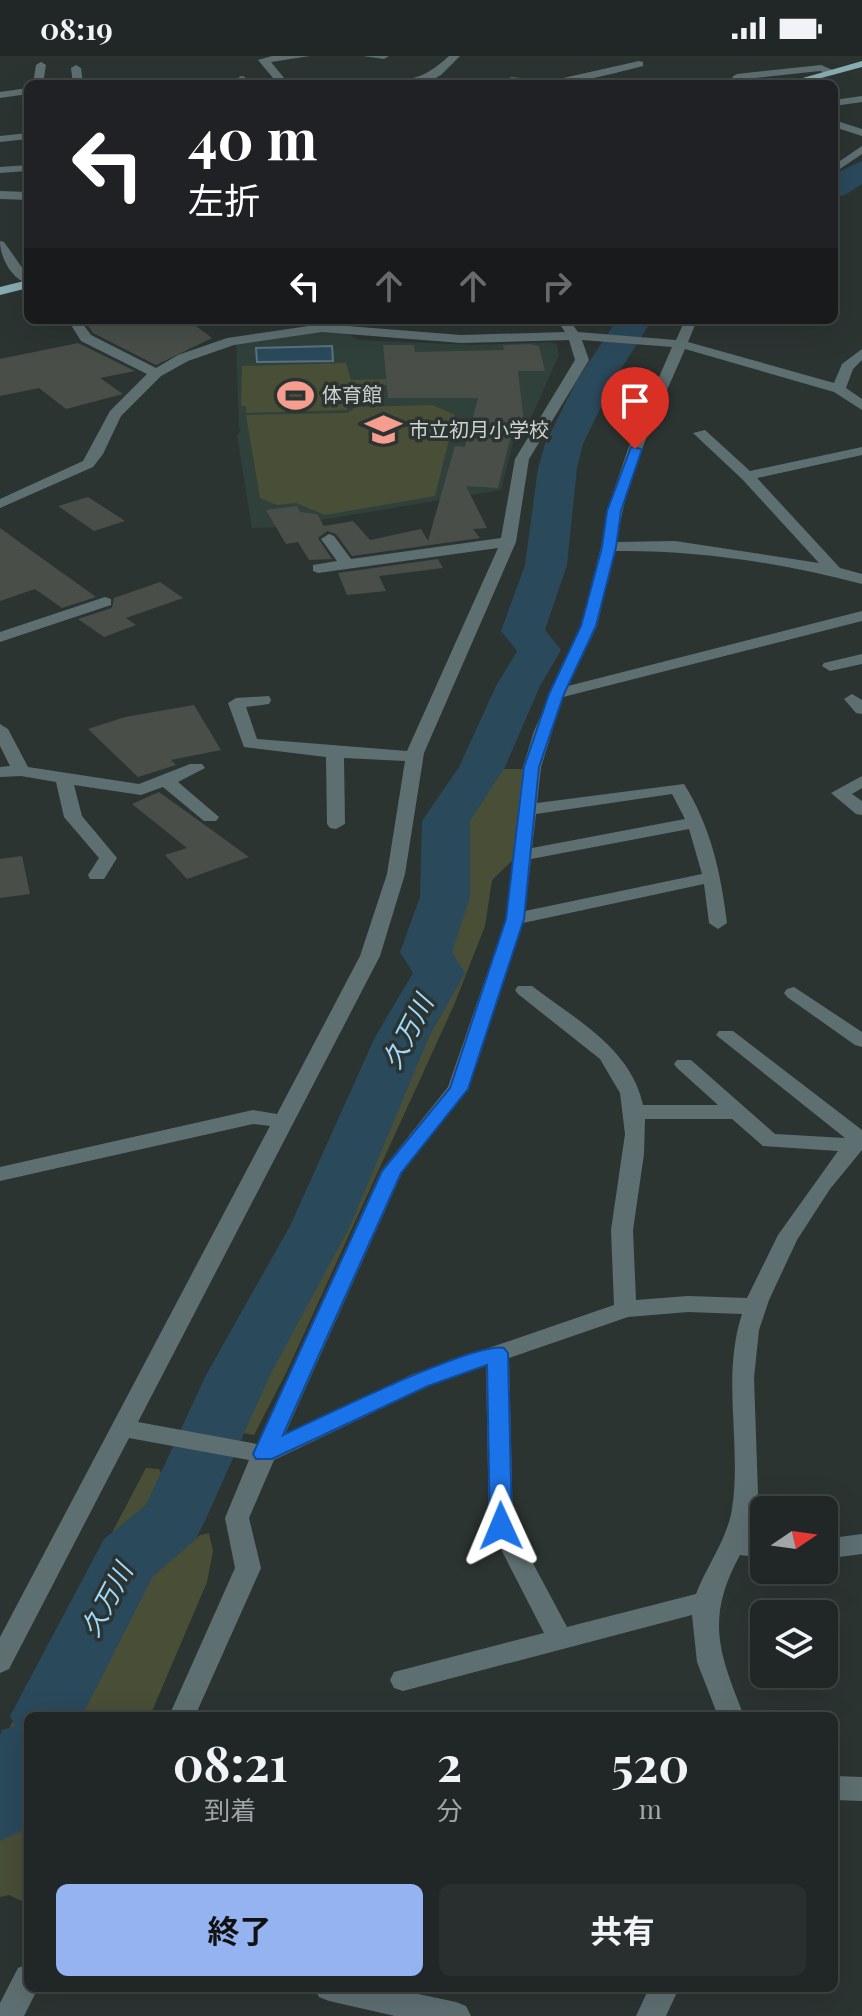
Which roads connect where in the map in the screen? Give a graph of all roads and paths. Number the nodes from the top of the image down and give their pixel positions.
1 (305, 56) edge
2 (368, 56) edge
3 (384, 56) edge
4 (455, 56) edge
5 (639, 64) dead end
6 (862, 64) edge
7 (41, 65) dead end
8 (76, 68) dead end
9 (832, 72) junction
10 (39, 80) edge
11 (78, 80) edge
12 (280, 80) edge
13 (424, 80) edge
14 (569, 80) edge
15 (740, 80) edge
16 (802, 80) edge
17 (24, 92) edge
18 (0, 95) edge
19 (862, 99) edge
20 (838, 102) edge
21 (838, 127) edge
22 (862, 133) edge
23 (24, 136) edge
24 (0, 139) edge
25 (862, 149) edge
26 (838, 167) edge
27 (24, 168) edge
28 (0, 170) edge
29 (0, 195) edge
30 (24, 198) edge
31 (0, 245) edge
32 (16, 268) junction
33 (0, 271) edge
34 (24, 277) edge
35 (24, 283) edge
36 (0, 291) edge
37 (77, 324) edge
38 (688, 324) edge
39 (568, 328) edge
40 (671, 343) junction
41 (862, 353) edge
42 (156, 373) junction
43 (839, 389) junction
44 (862, 406) edge
45 (700, 433) dead end
46 (862, 451) edge
47 (747, 476) junction
48 (0, 504) edge
49 (329, 539) dead end
50 (508, 542) junction
51 (609, 547) junction
52 (347, 564) junction
53 (318, 568) dead end
54 (835, 571) junction
55 (862, 579) edge
56 (105, 602) dead end
57 (862, 616) edge
58 (0, 637) edge
59 (862, 659) edge
60 (830, 666) dead end
61 (556, 694) junction
62 (263, 700) dead end
63 (0, 729) edge
64 (335, 750) junction
65 (414, 757) junction
66 (196, 768) dead end
67 (21, 771) junction
68 (0, 772) edge
69 (64, 778) junction
70 (165, 780) junction
71 (862, 781) edge
72 (528, 810) junction
73 (862, 810) edge
74 (210, 817) dead end
75 (696, 822) junction
76 (336, 824) dead end
77 (524, 855) junction
78 (97, 875) dead end
79 (712, 877) junction
80 (515, 919) junction
81 (718, 923) dead end
82 (525, 990) dead end
83 (794, 993) dead end
84 (726, 1035) dead end
85 (862, 1041) edge
86 (684, 1064) dead end
87 (634, 1112) junction
88 (738, 1112) junction
89 (282, 1121) junction
90 (859, 1140) edge
91 (0, 1174) edge
92 (754, 1306) junction
93 (626, 1309) junction
94 (497, 1353) junction
95 (120, 1428) junction
96 (255, 1453) junction
97 (862, 1544) edge
98 (736, 1545) junction
99 (750, 1546) edge
100 (838, 1547) edge
101 (707, 1601) junction
102 (560, 1639) junction
103 (0, 1662) edge
104 (403, 1680) dead end
105 (184, 1712) edge
106 (729, 1712) edge
107 (838, 1788) edge
108 (862, 1789) edge
109 (24, 1985) edge
110 (347, 1992) edge
111 (662, 1992) edge
112 (9, 2016) edge
113 (456, 2016) edge
114 (651, 2016) edge

1 - 12 street
2 - 3 street
4 - 13 street
5 - 14 street
6 - 9 main road
7 - 10 street
8 - 11 street
9 - 15 street
9 - 16 main road
17 - 18 street
19 - 20 street
21 - 22 street
23 - 24 street
25 - 26 street
27 - 28 street
29 - 30 street
31 - 32 street
32 - 33 street
32 - 34 street
35 - 36 main road
37 - 42 street
38 - 40 street
39 - 40 street
39 - 42 street
39 - 50 street
40 - 43 street
40 - 51 street
41 - 43 street
42 - 48 street
43 - 44 street
45 - 47 street
46 - 47 street
47 - 54 street
49 - 52 street
50 - 52 street
50 - 65 street
51 - 54 street
51 - 61 street
52 - 53 street
54 - 55 street
56 - 58 street
57 - 61 street
59 - 60 street
61 - 72 street
62 - 64 street
63 - 67 street
64 - 65 street
64 - 76 street
65 - 89 street
66 - 70 street
67 - 68 street
67 - 69 street
69 - 70 street
69 - 78 street
70 - 74 street
71 - 73 street
72 - 75 street
72 - 77 street
75 - 77 street
75 - 79 street
77 - 80 street
79 - 80 street
79 - 81 street
80 - 96 street
82 - 87 street
83 - 85 street
84 - 90 street
86 - 88 street
87 - 88 street
87 - 93 street
88 - 90 street
89 - 91 street
89 - 95 street
90 - 92 street
92 - 93 street
92 - 98 street
93 - 94 street
94 - 96 street
94 - 102 street
95 - 96 street
95 - 103 street
96 - 105 street
97 - 100 street
98 - 99 street
98 - 101 street
101 - 102 street
101 - 106 street
102 - 104 street
107 - 108 street
109 - 112 street
110 - 113 street
111 - 114 street

